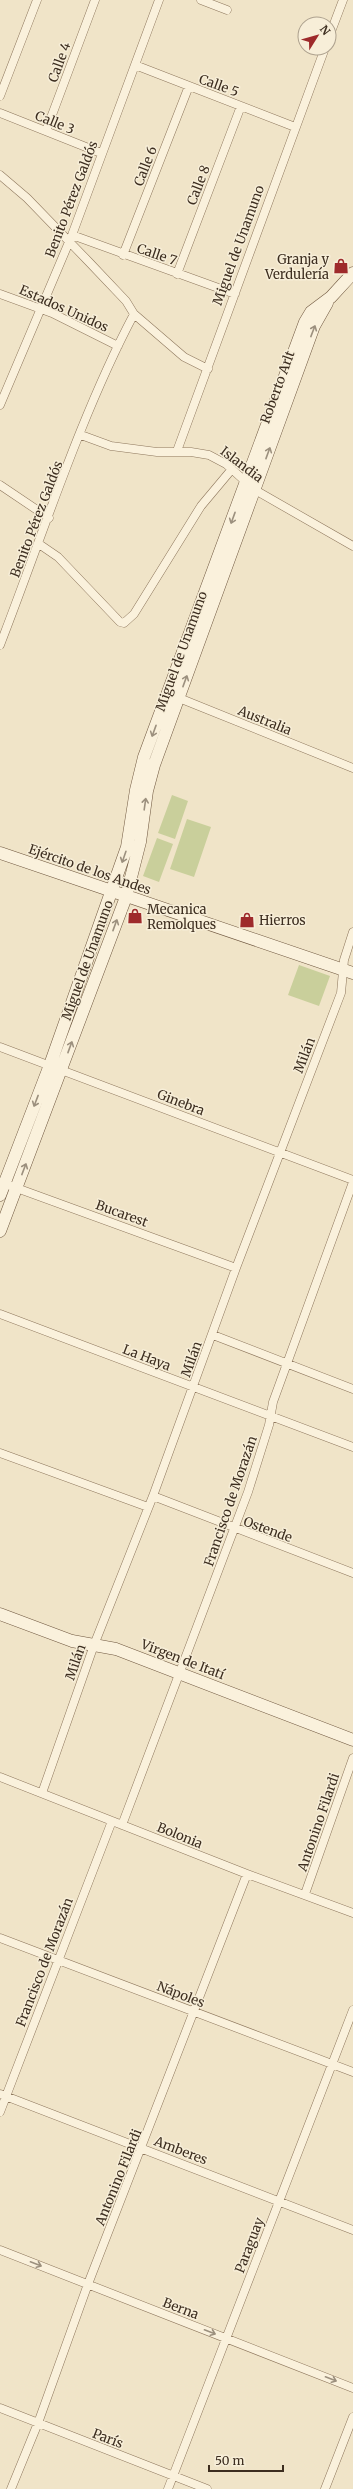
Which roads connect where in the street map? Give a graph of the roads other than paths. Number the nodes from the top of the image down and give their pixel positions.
1 (36, 0) edge
2 (95, 0) edge
3 (159, 0) edge
4 (201, 0) edge
5 (343, 0) edge
6 (227, 10) dead end
7 (337, 16) edge
8 (322, 56) edge
9 (135, 66) junction
10 (189, 86) junction
11 (0, 96) edge
12 (242, 106) junction
13 (0, 113) edge
14 (295, 127) junction
15 (46, 131) junction
16 (101, 153) junction
17 (0, 175) edge
18 (70, 238) junction
19 (123, 255) junction
20 (353, 273) edge
21 (177, 274) junction
22 (0, 294) edge
23 (235, 294) junction
24 (331, 297) junction
25 (41, 309) junction
26 (134, 314) junction
27 (118, 346) junction
28 (208, 369) junction
29 (0, 405) edge
30 (81, 435) junction
31 (177, 451) junction
32 (232, 469) junction
33 (246, 481) junction
34 (0, 485) edge
35 (255, 490) junction
36 (48, 518) junction
37 (39, 544) junction
38 (353, 546) edge
39 (0, 645) edge
40 (173, 696) junction
41 (353, 768) edge
42 (0, 853) edge
43 (112, 892) junction
44 (126, 897) junction
45 (353, 932) edge
46 (348, 971) edge
47 (0, 1047) edge
48 (50, 1065) junction
49 (62, 1070) junction
50 (280, 1152) junction
51 (353, 1181) edge
52 (2, 1182) edge
53 (17, 1188) junction
54 (0, 1195) edge
55 (0, 1231) edge
56 (236, 1268) junction
57 (0, 1314) edge
58 (213, 1335) junction
59 (287, 1364) junction
60 (194, 1387) junction
61 (353, 1389) edge
62 (270, 1417) junction
63 (353, 1447) edge
64 (0, 1453) edge
65 (153, 1496) junction
66 (148, 1507) junction
67 (234, 1529) junction
68 (353, 1573) edge
69 (0, 1614) edge
70 (94, 1645) junction
71 (179, 1672) junction
72 (353, 1740) edge
73 (353, 1758) edge
74 (0, 1777) edge
75 (42, 1793) junction
76 (112, 1821) junction
77 (122, 1825) junction
78 (247, 1874) junction
79 (305, 1894) junction
80 (353, 1913) edge
81 (0, 1938) edge
82 (57, 1960) junction
83 (353, 2010) edge
84 (194, 2012) junction
85 (332, 2064) junction
86 (353, 2072) edge
87 (3, 2096) edge
88 (0, 2112) edge
89 (142, 2148) junction
90 (279, 2201) junction
91 (353, 2230) edge
92 (0, 2250) edge
93 (88, 2284) junction
94 (226, 2338) junction
95 (353, 2388) edge
96 (0, 2408) edge
97 (353, 2417) edge
98 (38, 2423) junction
99 (173, 2476) junction
100 (11, 2489) edge
101 (168, 2489) edge
102 (207, 2489) edge
103 (325, 2489) edge

1 - 11 street
2 - 15 street, Calle 4
3 - 9 street, Benito Pérez Galdós
4 - 6 street
5 - 7 street
8 - 14 street, Miguel de Unamuno
9 - 10 street, Calle 5
9 - 16 street, Benito Pérez Galdós
10 - 12 street, Calle 5
10 - 19 street, Calle 6
12 - 14 street, Calle 5
12 - 21 street, Calle 8
13 - 15 street, Calle 3
14 - 23 street, Miguel de Unamuno
15 - 16 street, Calle 3
16 - 18 street, Benito Pérez Galdós
17 - 18 street
18 - 19 street, Calle 7
18 - 25 street, Benito Pérez Galdós
18 - 26 street
19 - 21 street, Calle 7
20 - 24 street, Roberto Arlt
21 - 23 street, Calle 7
22 - 25 street, Estados Unidos
23 - 28 street, Miguel de Unamuno
24 - 33 street, Roberto Arlt
35 -> 24 street, Roberto Arlt
25 - 27 street, Estados Unidos
25 - 29 street, Benito Pérez Galdós
26 - 27 street, Benito Pérez Galdós
26 - 28 street
27 - 30 street, Benito Pérez Galdós
28 - 31 street, Miguel de Unamuno
30 - 31 street, Islandia
30 - 36 street, Benito Pérez Galdós
31 - 32 street, Islandia
32 - 33 street, Islandia
32 - 37 street
33 - 35 street, Islandia
33 -> 40 street, Miguel de Unamuno
34 - 36 street
35 - 38 street, Islandia
40 -> 35 street, Miguel de Unamuno
36 - 37 street, Benito Pérez Galdós
37 - 39 street, Benito Pérez Galdós
40 - 41 street, Australia
40 -> 43 street, Miguel de Unamuno
44 -> 40 street, Miguel de Unamuno
42 - 43 street, Ejército de los Andes
43 - 44 street, Ejército de los Andes
43 - 48 street, Miguel de Unamuno
44 - 46 street, Ejército de los Andes
49 -> 44 street, Miguel de Unamuno
45 - 46 street, Milán
46 - 50 street, Milán
47 - 48 street, Ginebra
48 - 49 street, Ginebra
48 -> 52 street, Miguel de Unamuno
49 - 50 street, Ginebra
53 -> 49 street, Miguel de Unamuno
50 - 51 street, Ginebra
50 - 56 street, Milán
51 - 59 street, Francisco de Morazán
52 - 53 street, Bucarest
52 - 54 street, Miguel de Unamuno
53 - 55 street, Miguel de Unamuno
53 - 56 street, Bucarest
56 - 58 street, Milán
57 - 60 street, La Haya
58 - 59 street
58 - 60 street, Milán
59 - 61 street
59 - 62 street, Francisco de Morazán
60 - 62 street, La Haya
60 - 65 street, Milán
62 - 63 street, La Haya
62 - 67 street, Francisco de Morazán
64 - 66 street
65 - 66 street, Milán
65 - 67 street, Ostende
66 - 70 street, Milán
67 - 68 street, Ostende
67 - 71 street, Francisco de Morazán
69 - 70 street, Virgen de Itatí
70 - 71 street, Virgen de Itatí
70 - 75 street, Milán
71 - 72 street, Virgen de Itatí
71 - 77 street, Francisco de Morazán
73 - 79 street, Antonino Filardi
74 - 75 street, Bolonia
75 - 76 street, Bolonia
76 - 77 street, Bolonia
76 - 82 street, Francisco de Morazán
77 - 78 street, Bolonia
78 - 79 street, Bolonia
78 - 84 street, Antonino Filardi
79 - 80 street, Bolonia
81 - 82 street, Nápoles
82 - 84 street, Nápoles
82 - 87 street, Francisco de Morazán
83 - 85 street, Paraguay
84 - 85 street, Nápoles
84 - 89 street, Antonino Filardi
85 - 86 street, Nápoles
85 - 90 street, Paraguay
87 - 88 street, Francisco de Morazán
87 - 89 street, Amberes
89 - 90 street, Amberes
89 - 93 street, Antonino Filardi
90 - 91 street, Amberes
90 - 94 street, Paraguay
92 -> 93 street, Berna
93 -> 94 street, Berna
93 - 98 street, Antonino Filardi
94 -> 95 street, Berna
94 - 99 street, Paraguay
96 - 98 street, París
97 - 103 street
98 - 99 street, París
98 - 100 street, Antonino Filardi
99 - 101 street, Paraguay
99 - 102 street, París

